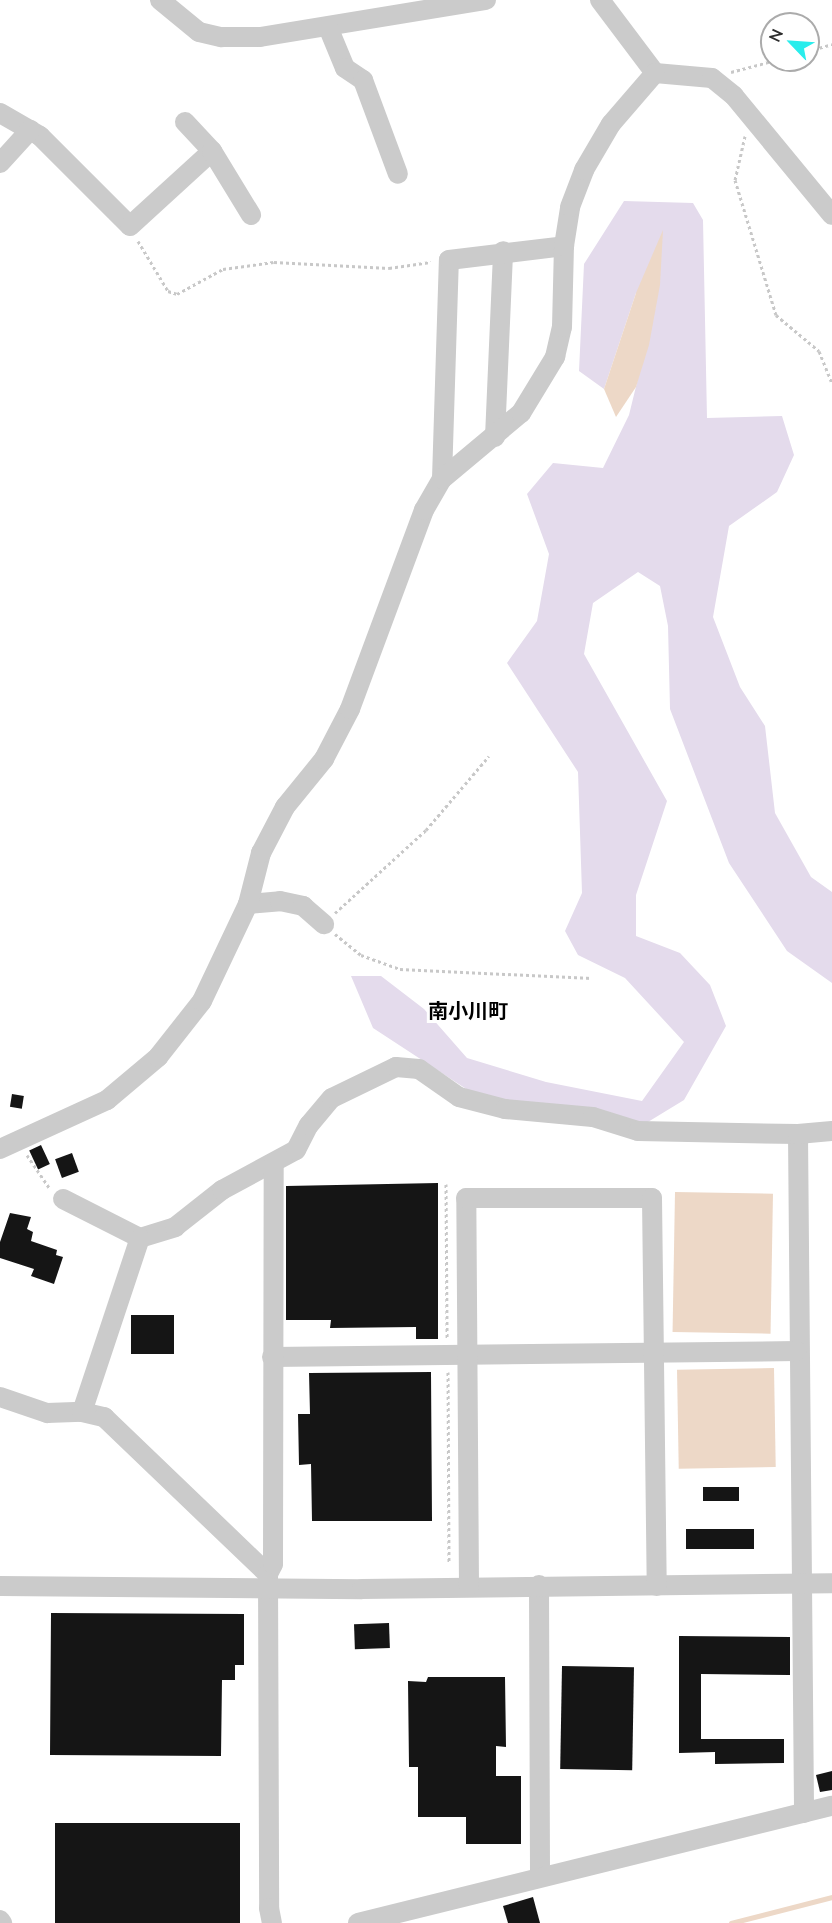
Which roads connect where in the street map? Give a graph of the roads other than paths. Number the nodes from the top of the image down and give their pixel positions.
1 (160, 0) edge
2 (486, 0) edge
3 (600, 0) edge
4 (328, 27) junction
5 (655, 73) junction
6 (0, 113) edge
7 (185, 122) dead end
8 (30, 130) junction
9 (212, 151) junction
10 (0, 163) edge
11 (398, 174) dead end
12 (832, 214) edge
13 (251, 215) dead end
14 (564, 246) junction
15 (503, 251) junction
16 (495, 437) junction
17 (442, 479) junction
18 (248, 904) junction
19 (324, 924) road end
20 (832, 1131) edge
21 (798, 1134) junction
22 (0, 1149) edge
23 (274, 1164) junction
24 (63, 1199) road end
25 (140, 1238) junction
26 (797, 1351) junction
27 (470, 1353) junction
28 (654, 1353) junction
29 (272, 1357) junction
30 (0, 1397) edge
31 (82, 1412) junction
32 (268, 1581) junction
33 (800, 1583) junction
34 (832, 1583) edge
35 (539, 1585) junction
36 (0, 1586) edge
37 (469, 1586) junction
38 (657, 1586) junction
39 (832, 1806) edge
40 (804, 1813) junction
41 (540, 1877) junction
42 (272, 1923) edge
43 (358, 1923) edge

1 - 4 street
2 - 4 street
3 - 5 street
4 - 11 street
5 - 12 street
5 - 14 street
6 - 8 street
7 - 9 street
8 - 9 street
8 - 10 street
9 - 13 street
14 - 15 street
14 - 16 street
15 - 16 street
15 - 17 street
16 - 17 street
17 - 18 street
18 - 19 street
18 - 22 street
20 - 21 street
21 - 23 street
21 - 26 street
23 - 25 street
23 - 29 street
24 - 25 street
25 - 31 street
26 - 28 street
26 - 33 street
27 - 28 street
27 - 28 street
27 - 29 street
27 - 37 street
28 - 38 street
29 - 32 street
30 - 31 street
31 - 32 street
32 - 36 street
32 - 37 street
32 - 42 street
33 - 34 street
33 - 38 street
33 - 40 street
35 - 37 street
35 - 38 street
35 - 41 street
39 - 40 street
40 - 41 street
41 - 43 street

